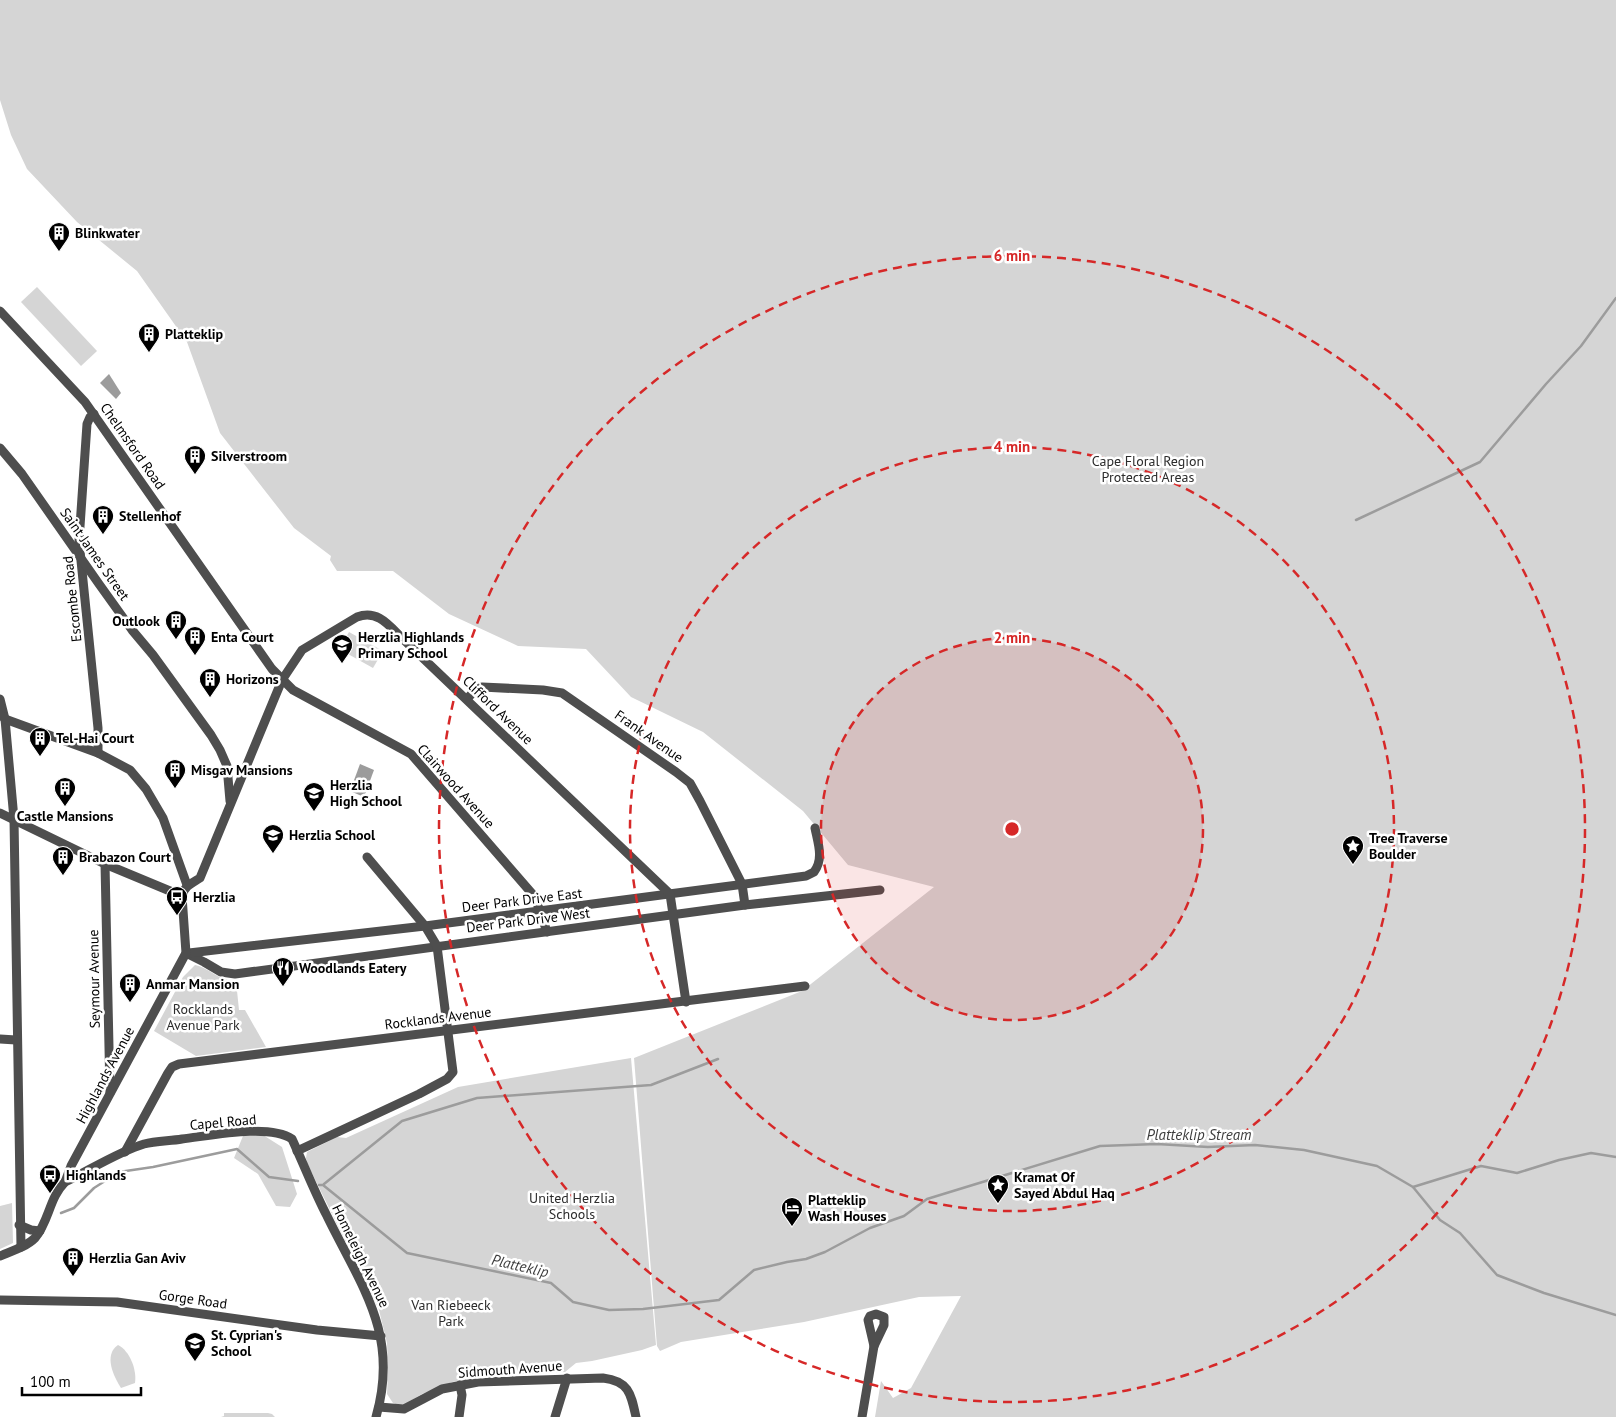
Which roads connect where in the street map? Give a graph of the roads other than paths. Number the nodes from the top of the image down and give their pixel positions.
1 (0, 311) edge
2 (94, 414) junction
3 (0, 448) edge
4 (82, 559) junction
5 (282, 680) junction
6 (0, 699) edge
7 (467, 699) junction
8 (2, 716) edge
9 (98, 753) junction
10 (229, 809) junction
11 (0, 813) edge
12 (14, 819) junction
13 (815, 828) dead end
14 (367, 857) dead end
15 (105, 864) junction
16 (742, 884) junction
17 (188, 886) junction
18 (880, 890) dead end
19 (670, 894) junction
20 (182, 896) junction
21 (745, 905) junction
22 (540, 910) junction
23 (674, 915) junction
24 (425, 926) junction
25 (547, 932) junction
26 (437, 946) junction
27 (219, 950) junction
28 (186, 953) junction
29 (220, 972) junction
30 (805, 986) dead end
31 (686, 1002) junction
32 (449, 1031) junction
33 (0, 1039) edge
34 (16, 1040) junction
35 (109, 1052) junction
36 (130, 1057) junction
37 (110, 1093) junction
38 (298, 1151) junction
39 (124, 1152) junction
40 (65, 1182) junction
41 (19, 1225) junction
42 (40, 1231) junction
43 (21, 1247) junction
44 (0, 1256) edge
45 (0, 1300) edge
46 (381, 1336) junction
47 (874, 1346) dead end
48 (567, 1378) junction
49 (460, 1385) junction
50 (379, 1407) junction
51 (376, 1417) edge
52 (459, 1417) edge
53 (555, 1417) edge
54 (636, 1417) edge
55 (862, 1417) edge

1 - 2 street, Chelmsford Road
2 - 4 street, Escombe Road
2 - 5 street, Chelmsford Road
3 - 4 street, Saint James Street
4 - 9 street, Escombe Road
4 - 10 street, Saint James Street
5 - 7 street, Clifford Avenue
5 - 10 street
5 - 22 street, Clairwood Avenue
6 - 8 street
7 - 16 street, Frank Avenue
7 - 19 street, Clifford Avenue
8 - 9 street
8 - 12 street
9 - 17 street
10 - 17 street
11 - 12 street
12 - 15 street
12 - 34 street
13 - 16 street, Deer Park Drive East
14 - 24 street
15 - 20 street
15 - 35 street, Seymour Avenue
16 - 19 street, Deer Park Drive East
16 - 21 street, Frank Avenue
17 - 20 street
18 - 21 street, Deer Park Drive West
19 - 22 street, Deer Park Drive East
19 - 23 street
20 - 28 street
21 - 23 street, Deer Park Drive West
22 - 24 street, Deer Park Drive East
22 - 25 street, Clairwood Avenue
23 - 25 street, Deer Park Drive West
23 - 31 street
24 - 26 street
24 - 27 street, Deer Park Drive East
25 - 26 street, Deer Park Drive West
26 - 29 street, Deer Park Drive West
26 - 32 street
27 - 28 street, Deer Park Drive East
27 - 29 street
28 - 29 street, Deer Park Drive West
28 - 36 street, Highlands Avenue
30 - 31 street, Rocklands Avenue
31 - 32 street, Rocklands Avenue
32 - 38 street
32 - 39 street, Rocklands Avenue
33 - 34 street
34 - 41 street
35 - 36 street
35 - 37 street, Seymour Avenue
36 - 37 street, Highlands Avenue
37 - 40 street, Highlands Avenue
38 - 39 street, Capel Road
38 - 46 street, Homeleigh Avenue
39 - 40 street, Capel Road
40 - 42 street, Highlands Avenue
41 - 42 street
41 - 43 street
42 - 43 street
43 - 44 street
45 - 46 street, Gorge Road
46 - 50 street, Homeleigh Avenue
47 - 55 street
48 - 49 street, Sidmouth Avenue
48 - 53 street
48 - 54 street, Sidmouth Avenue
49 - 50 street, Sidmouth Avenue
49 - 52 street
50 - 51 street

